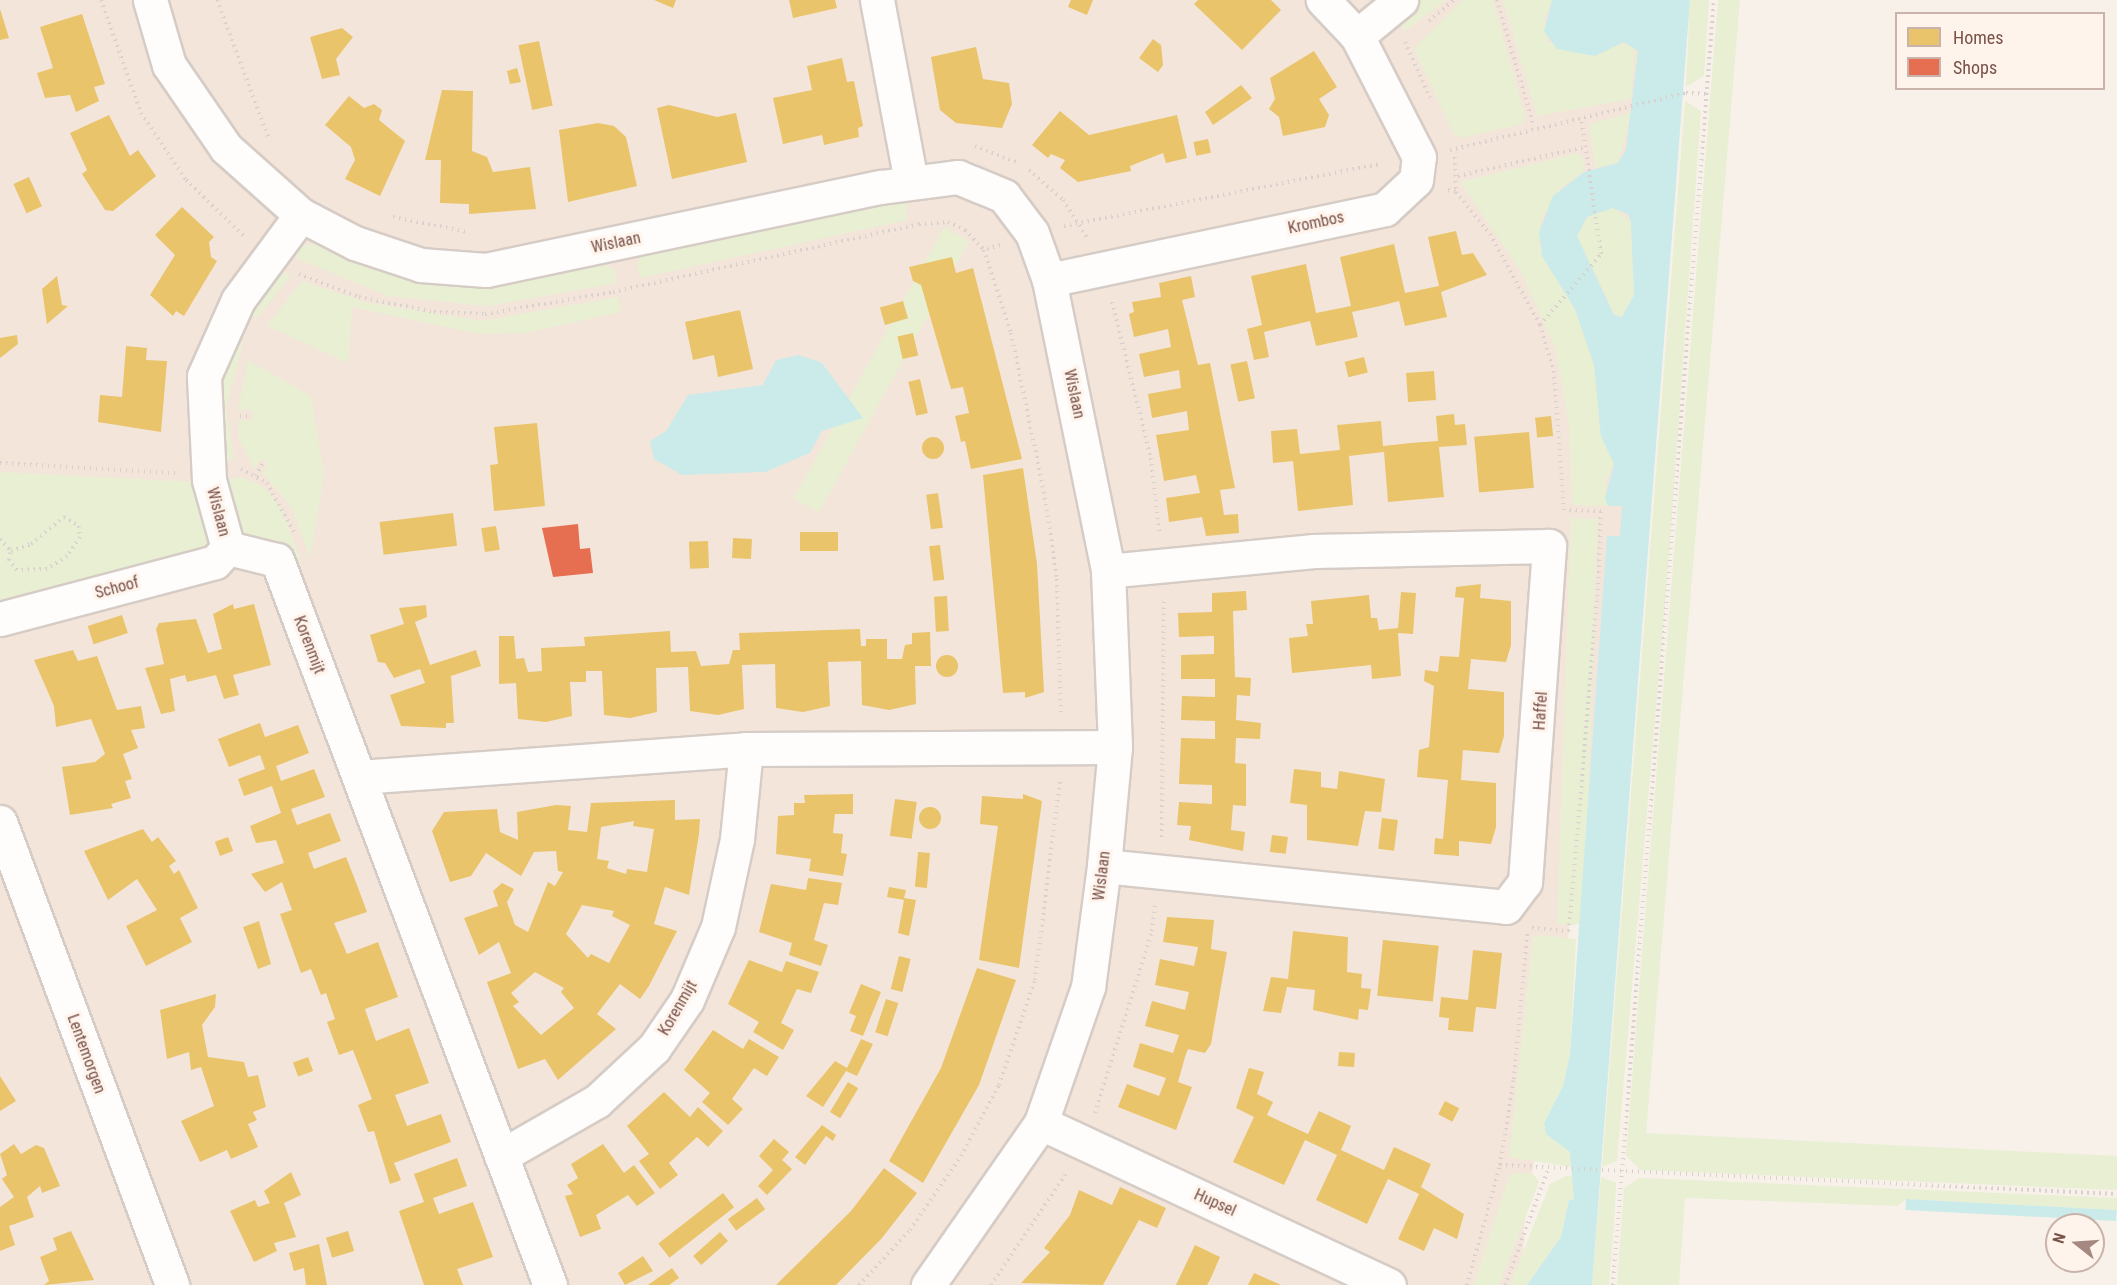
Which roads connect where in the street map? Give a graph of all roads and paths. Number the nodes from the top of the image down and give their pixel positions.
1 (101, 0) edge
2 (150, 0) edge
3 (217, 0) edge
4 (877, 0) edge
5 (1323, 0) edge
6 (1401, 0) edge
7 (1454, 0) edge
8 (1497, 0) edge
9 (1714, 0) edge
10 (1421, 28) dead end
11 (1413, 35) dead end
12 (1357, 36) junction
13 (1706, 94) junction
14 (1432, 103) dead end
15 (1581, 117) junction
16 (1534, 128) junction
17 (1449, 140) dead end
18 (964, 145) dead end
19 (274, 147) dead end
20 (1585, 147) junction
21 (1454, 149) junction
22 (1417, 169) junction
23 (1458, 176) junction
24 (911, 182) junction
25 (1456, 192) junction
26 (301, 215) junction
27 (384, 216) dead end
28 (1080, 223) junction
29 (1032, 233) junction
30 (474, 234) dead end
31 (271, 256) junction
32 (1102, 268) junction
33 (1049, 280) junction
34 (1540, 325) junction
35 (263, 462) dead end
36 (256, 476) dead end
37 (1565, 510) junction
38 (0, 539) edge
39 (1549, 546) junction
40 (228, 548) junction
41 (11, 551) junction
42 (1163, 566) junction
43 (1108, 571) junction
44 (0, 619) edge
45 (1115, 747) junction
46 (746, 748) junction
47 (359, 777) junction
48 (0, 822) edge
49 (1104, 866) junction
50 (1158, 872) junction
51 (1517, 917) junction
52 (1041, 1123) junction
53 (1084, 1144) junction
54 (501, 1156) junction
55 (1500, 1166) junction
56 (1548, 1170) junction
57 (1621, 1173) junction
58 (2117, 1194) edge
59 (171, 1285) edge
60 (549, 1285) edge
61 (928, 1285) edge
62 (991, 1285) edge
63 (1389, 1285) edge
64 (1467, 1285) edge
65 (1505, 1285) edge
66 (1613, 1285) edge

1 - 31 path
2 - 26 street, Wislaan
3 - 19 path
4 - 24 street
5 - 12 street
6 - 12 street
7 - 10 path
8 - 16 path
9 - 13 path
11 - 14 path
12 - 22 street
13 - 15 path
13 - 57 path
15 - 16 path
15 - 20 path
16 - 21 path
17 - 21 path
18 - 28 path
20 - 23 path
20 - 34 path
21 - 22 path
21 - 23 path
22 - 25 path
22 - 28 path
22 - 32 street, Krombos
23 - 25 path
24 - 26 street, Wislaan
24 - 29 street, Wislaan
25 - 34 path
26 - 31 street, Wislaan
27 - 30 path
28 - 29 path
28 - 32 path
29 - 33 street, Wislaan
31 - 40 street, Wislaan
32 - 33 street, Krombos
32 - 42 path
33 - 43 street, Wislaan
34 - 37 path
35 - 36 path
37 - 39 path
37 - 51 path
38 - 41 path
39 - 42 street
39 - 51 street, Haffel
40 - 44 street, Schoof
40 - 47 street, Korenmijt
41 - 41 path
42 - 43 street
42 - 50 path
43 - 45 street, Wislaan
45 - 46 street
45 - 49 street, Wislaan
46 - 47 street
46 - 54 street, Korenmijt
47 - 54 street, Korenmijt
48 - 59 street, Lentemorgen
49 - 50 street
49 - 52 street, Wislaan
50 - 51 street
50 - 53 path
51 - 55 path
52 - 53 street, Hupsel
52 - 61 street, Wislaan
53 - 62 path
53 - 63 street, Hupsel
54 - 60 street, Korenmijt
55 - 56 path
55 - 64 path
56 - 57 path
56 - 65 path
57 - 58 path
57 - 66 path

